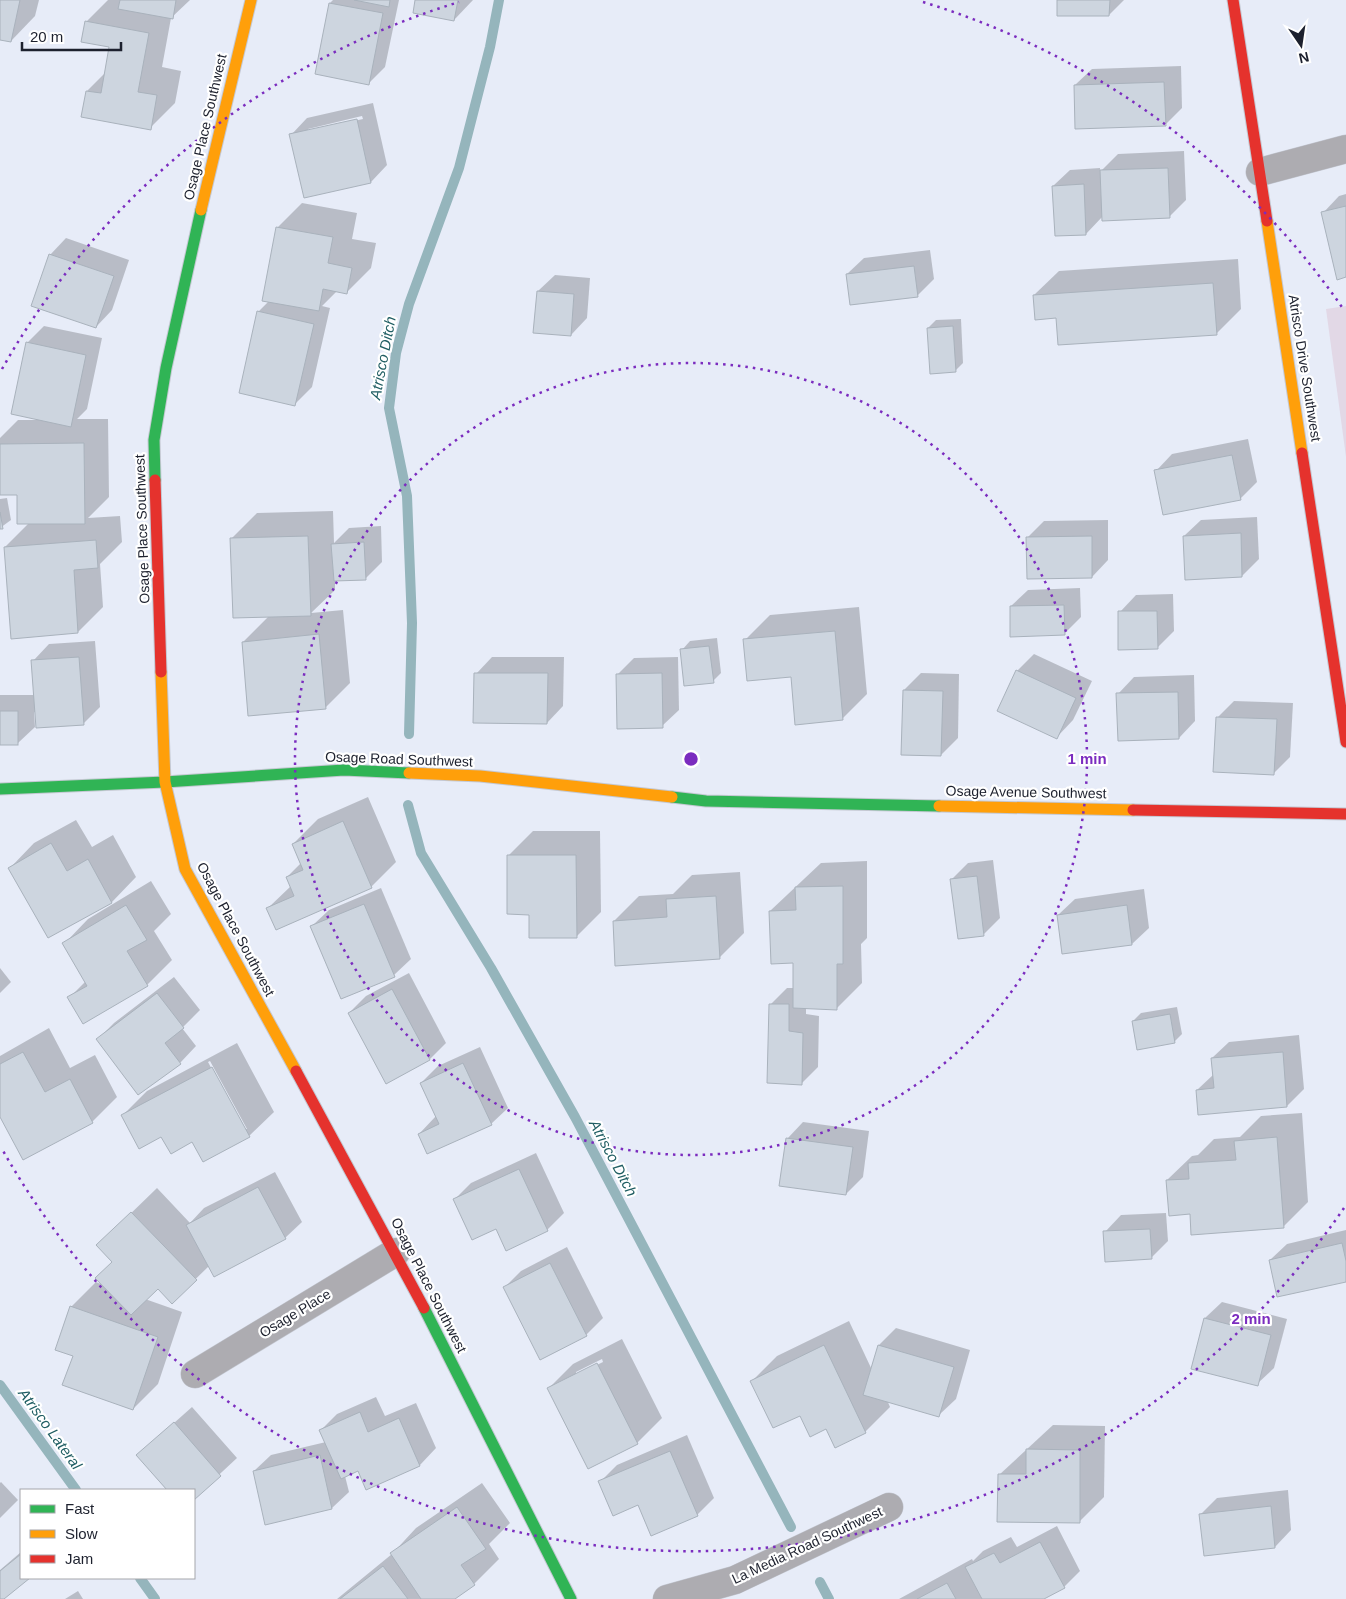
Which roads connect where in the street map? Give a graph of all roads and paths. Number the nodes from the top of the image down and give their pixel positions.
1 (251, 0) edge
2 (1233, 0) edge
3 (1346, 149) edge
4 (1260, 172) junction
5 (1346, 742) edge
6 (165, 782) junction
7 (0, 789) edge
8 (706, 801) joint
9 (1346, 814) edge
10 (396, 1252) junction
11 (195, 1374) dead end
12 (889, 1507) dead end
13 (571, 1599) edge
14 (667, 1599) edge

1 - 6 street, Osage Place Southwest
2 - 4 street, Atrisco Drive Southwest
3 - 4 street
4 - 5 street, Atrisco Drive Southwest
6 - 7 street, Osage Road Southwest
6 - 8 street, Osage Road Southwest
6 - 10 street, Osage Place Southwest
8 - 9 street, Osage Avenue Southwest
10 - 11 street, Osage Place
10 - 13 street, Osage Place Southwest
12 - 14 street, La Media Road Southwest

